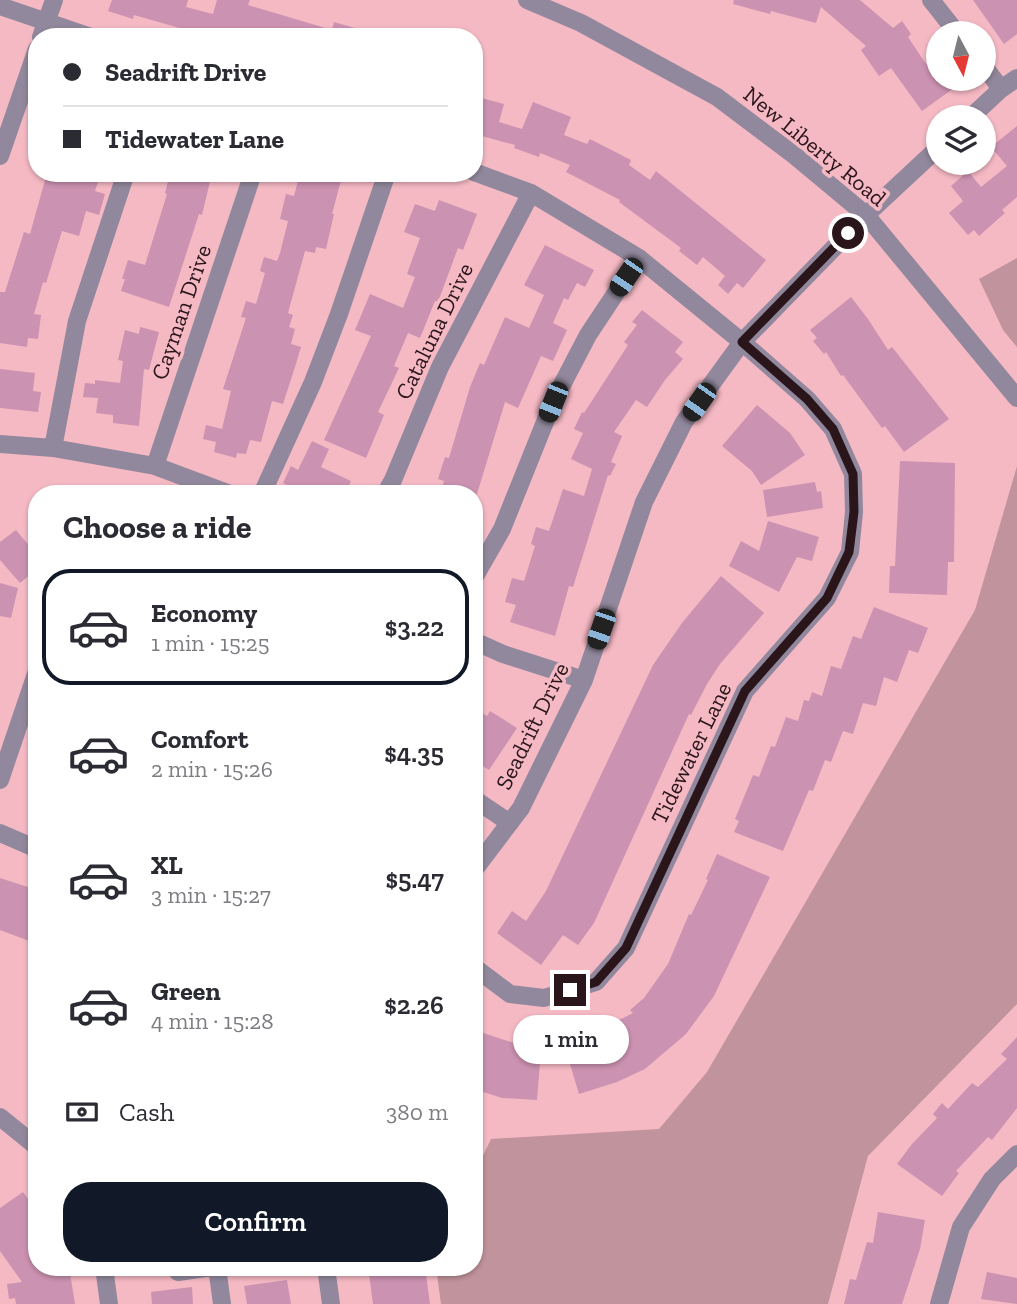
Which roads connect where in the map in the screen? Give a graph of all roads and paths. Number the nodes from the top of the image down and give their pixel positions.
1 (54, 0) edge
2 (527, 0) edge
3 (931, 0) edge
4 (0, 6) edge
5 (948, 21) edge
6 (42, 28) edge
7 (44, 28) edge
8 (28, 75) edge
9 (1017, 78) edge
10 (996, 82) edge
11 (1001, 89) junction
12 (984, 105) edge
13 (0, 156) edge
14 (926, 159) edge
15 (483, 175) edge
16 (123, 182) edge
17 (250, 182) edge
18 (384, 182) edge
19 (531, 192) junction
20 (866, 215) junction
21 (639, 258) junction
22 (742, 342) junction
23 (1017, 398) edge
24 (0, 444) edge
25 (53, 448) junction
26 (155, 466) junction
27 (206, 485) edge
28 (266, 485) edge
29 (390, 485) edge
30 (483, 562) edge
31 (483, 645) edge
32 (584, 680) junction
33 (28, 698) edge
34 (0, 780) edge
35 (483, 805) edge
36 (510, 823) junction
37 (0, 833) edge
38 (28, 845) edge
39 (483, 858) edge
40 (483, 974) edge
41 (0, 1116) edge
42 (28, 1139) edge
43 (1017, 1154) edge
44 (105, 1276) edge
45 (216, 1276) edge
46 (327, 1276) edge
47 (109, 1304) edge
48 (222, 1304) edge
49 (331, 1304) edge
50 (939, 1304) edge

1 - 7 street
2 - 20 street, New Liberty Road
3 - 5 street
4 - 6 street
8 - 13 street
9 - 11 street
10 - 11 street
11 - 12 street
14 - 20 street, Seadrift Drive
15 - 19 street, Tidewater Lane
16 - 25 street
17 - 26 street, Cayman Drive
18 - 28 street
19 - 21 street, Tidewater Lane
19 - 29 street, Cataluna Drive
20 - 22 street, Seadrift Drive
20 - 23 street, New Liberty Road
21 - 22 street, Tidewater Lane
21 - 30 street
22 - 32 street, Seadrift Drive
22 - 40 street, Tidewater Lane
24 - 25 street
25 - 26 street
26 - 27 street
31 - 32 street
32 - 36 street, Seadrift Drive
33 - 34 street
35 - 36 street
36 - 39 street, Seadrift Drive
37 - 38 street
41 - 42 street
43 - 50 street
44 - 47 street
45 - 48 street
46 - 49 street

